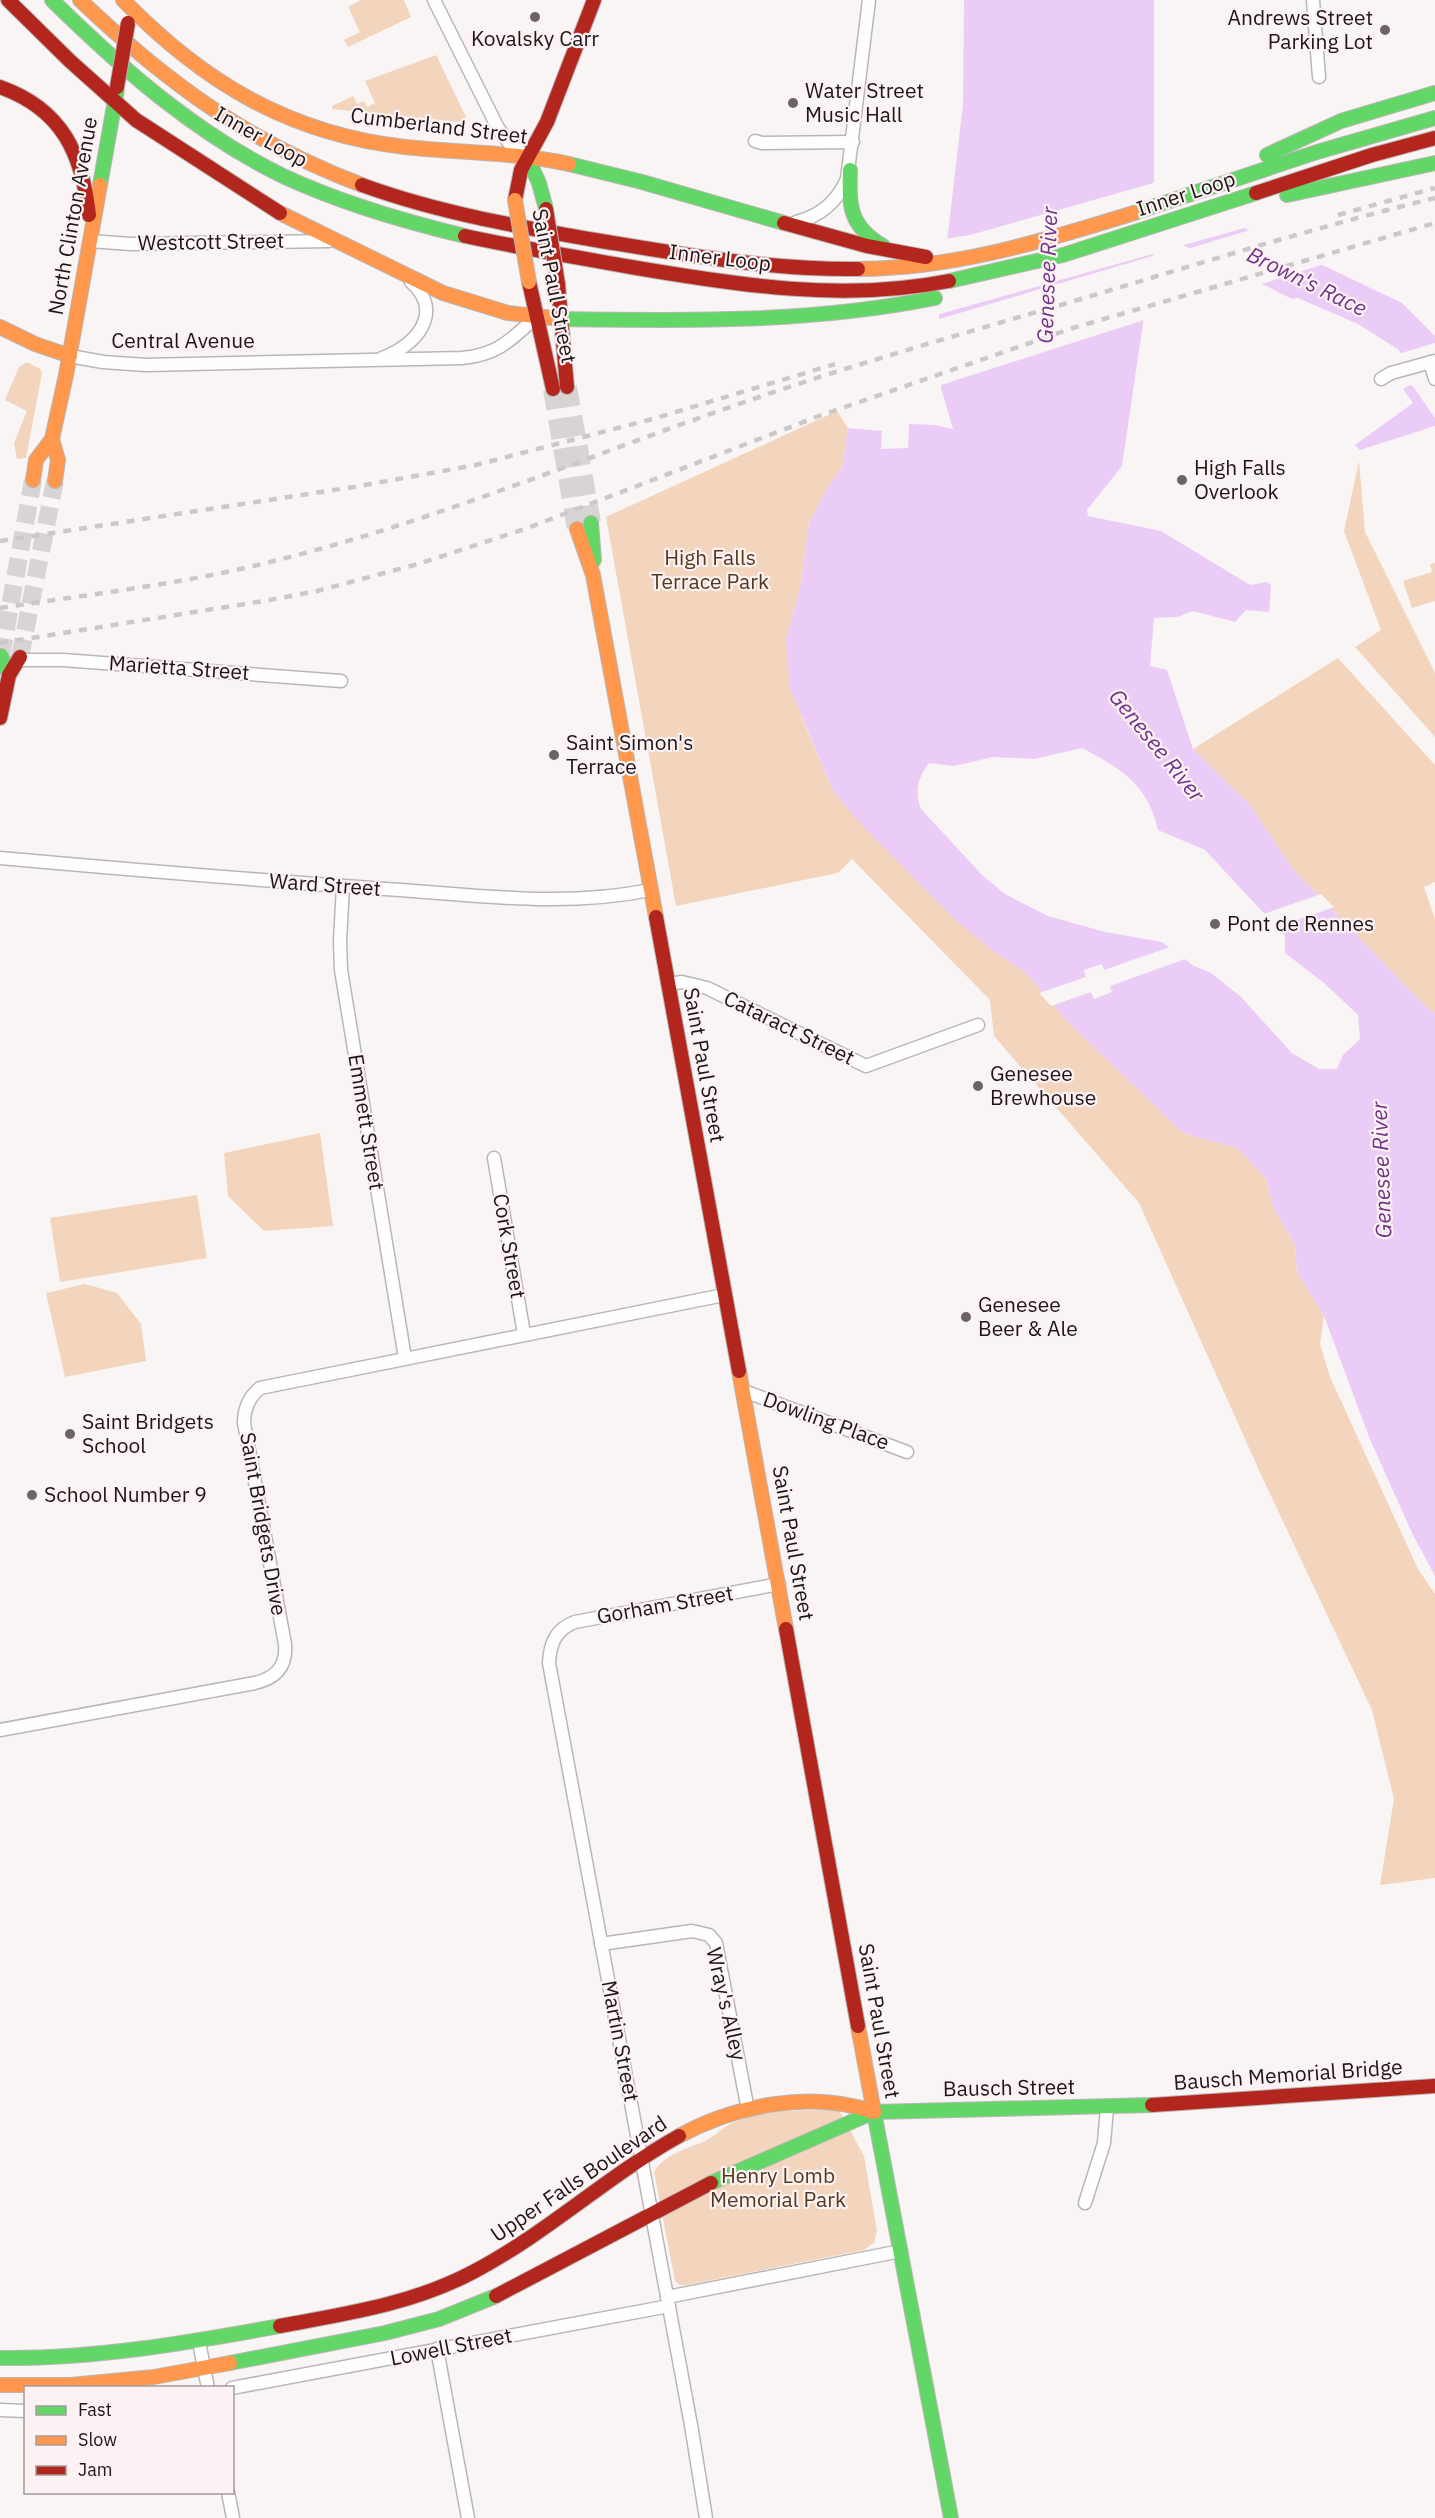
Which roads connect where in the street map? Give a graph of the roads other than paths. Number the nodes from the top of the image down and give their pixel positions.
1 (8, 0) edge
2 (52, 0) edge
3 (80, 0) edge
4 (434, 0) edge
5 (594, 0) edge
6 (869, 0) edge
7 (1313, 0) edge
8 (129, 3) edge
9 (1319, 77) dead end
10 (0, 87) edge
11 (1435, 93) edge
12 (116, 94) junction
13 (1435, 118) edge
14 (1435, 138) edge
15 (755, 141) dead end
16 (853, 142) junction
17 (527, 157) junction
18 (1435, 162) edge
19 (850, 170) junction
20 (1193, 194) junction
21 (1217, 207) junction
22 (784, 223) junction
23 (332, 240) junction
24 (90, 241) junction
25 (902, 253) junction
26 (941, 260) junction
27 (403, 275) junction
28 (931, 292) junction
29 (536, 317) junction
30 (561, 319) junction
31 (0, 327) edge
32 (70, 356) junction
33 (372, 360) junction
34 (1432, 362) edge
35 (1381, 378) dead end
36 (1435, 379) edge
37 (52, 439) junction
38 (33, 480) tunnel mouth
39 (55, 481) tunnel mouth
40 (591, 523) tunnel mouth
41 (577, 529) tunnel mouth
42 (593, 575) junction
43 (1, 656) edge
44 (19, 659) joint
45 (9, 675) junction
46 (341, 681) dead end
47 (0, 718) edge
48 (0, 858) edge
49 (343, 886) junction
50 (650, 890) junction
51 (668, 984) junction
52 (978, 1025) dead end
53 (494, 1158) dead end
54 (724, 1295) junction
55 (524, 1334) junction
56 (405, 1358) junction
57 (744, 1391) junction
58 (907, 1452) dead end
59 (779, 1584) junction
60 (555, 1636) joint
61 (0, 1730) edge
62 (601, 1944) junction
63 (1435, 2086) edge
64 (1144, 2107) joint
65 (1107, 2108) junction
66 (748, 2110) junction
67 (874, 2112) junction
68 (642, 2159) junction
69 (1084, 2202) dead end
70 (651, 2213) junction
71 (901, 2251) junction
72 (668, 2302) junction
73 (199, 2342) junction
74 (437, 2349) junction
75 (0, 2358) edge
76 (204, 2368) junction
77 (0, 2385) edge
78 (208, 2386) edge
79 (234, 2388) edge
80 (0, 2410) edge
81 (24, 2411) edge
82 (228, 2494) edge
83 (233, 2518) edge
84 (468, 2518) edge
85 (706, 2518) edge
86 (951, 2518) edge

1 - 12 main road
2 - 28 main road, Inner Loop
3 - 26 main road, Inner Loop
4 - 17 street
5 - 17 main road, Saint Paul Street
6 - 16 street
7 - 9 street
8 - 12 main road, North Clinton Avenue, bridge
8 - 17 main road, Cumberland Street
10 - 24 main road
11 - 20 main road
12 - 23 main road
12 - 24 main road, North Clinton Avenue
13 - 20 main road, Inner Loop
14 - 21 main road, Inner Loop
15 - 16 street
16 - 19 street
17 - 22 main road, Cumberland Street
17 - 29 main road, Saint Paul Street, bridge
17 - 30 main road, Saint Paul Street, bridge
18 - 21 main road
19 - 22 street
19 - 25 main road
20 - 26 main road, Inner Loop
21 - 28 main road, Inner Loop
22 - 25 main road, Cumberland Street
23 - 24 street, Westcott Street
23 - 27 main road
24 - 32 main road, North Clinton Avenue
25 - 26 main road
27 - 29 main road
27 - 33 street, Central Avenue
28 - 30 main road
29 - 30 main road
29 - 30 main road, Saint Paul Street
29 - 33 street, Central Avenue
31 - 32 main road, Central Avenue
32 - 33 street, Central Avenue
32 - 37 main road, North Clinton Avenue
34 - 35 street
34 - 36 street
37 - 38 main road, North Clinton Avenue
37 - 39 main road, North Clinton Avenue
40 - 42 main road, Saint Paul Street
41 - 42 main road, Saint Paul Street
42 - 50 main road, Saint Paul Street
43 - 45 main road
44 - 45 main road
44 - 46 street, Marietta Street
45 - 47 main road
48 - 49 street, Ward Street
49 - 50 street, Ward Street
49 - 56 street, Emmett Street
50 - 51 main road, Saint Paul Street
51 - 52 street, Cataract Street
51 - 54 main road, Saint Paul Street
53 - 55 street, Cork Street
54 - 55 street, Saint Bridgets Drive
54 - 57 main road, Saint Paul Street
55 - 56 street, Saint Bridgets Drive
56 - 61 street, Saint Bridgets Drive
57 - 58 street, Dowling Place
57 - 59 main road, Saint Paul Street
59 - 60 street, Gorham Street
59 - 67 main road, Saint Paul Street
60 - 62 street, Martin Street
62 - 66 street, Wray's Alley
62 - 68 street, Martin Street
63 - 64 main road, Bausch Memorial Bridge
64 - 65 main road, Bausch Street
65 - 67 main road, Bausch Street
65 - 69 street
66 - 67 main road, Upper Falls Boulevard
66 - 68 main road, Upper Falls Boulevard
67 - 70 main road
67 - 71 main road, Saint Paul Street
68 - 70 street, Martin Street
68 - 73 main road, Upper Falls Boulevard
70 - 72 street, Martin Street
70 - 76 main road
71 - 72 street, Lowell Street
71 - 86 main road, Saint Paul Street
72 - 74 street, Lowell Street
72 - 85 street, Martin Street
73 - 75 main road, Upper Falls Boulevard
73 - 76 street
74 - 79 street, Lowell Street
74 - 84 street
76 - 77 main road
76 - 78 street
80 - 81 street
82 - 83 street

